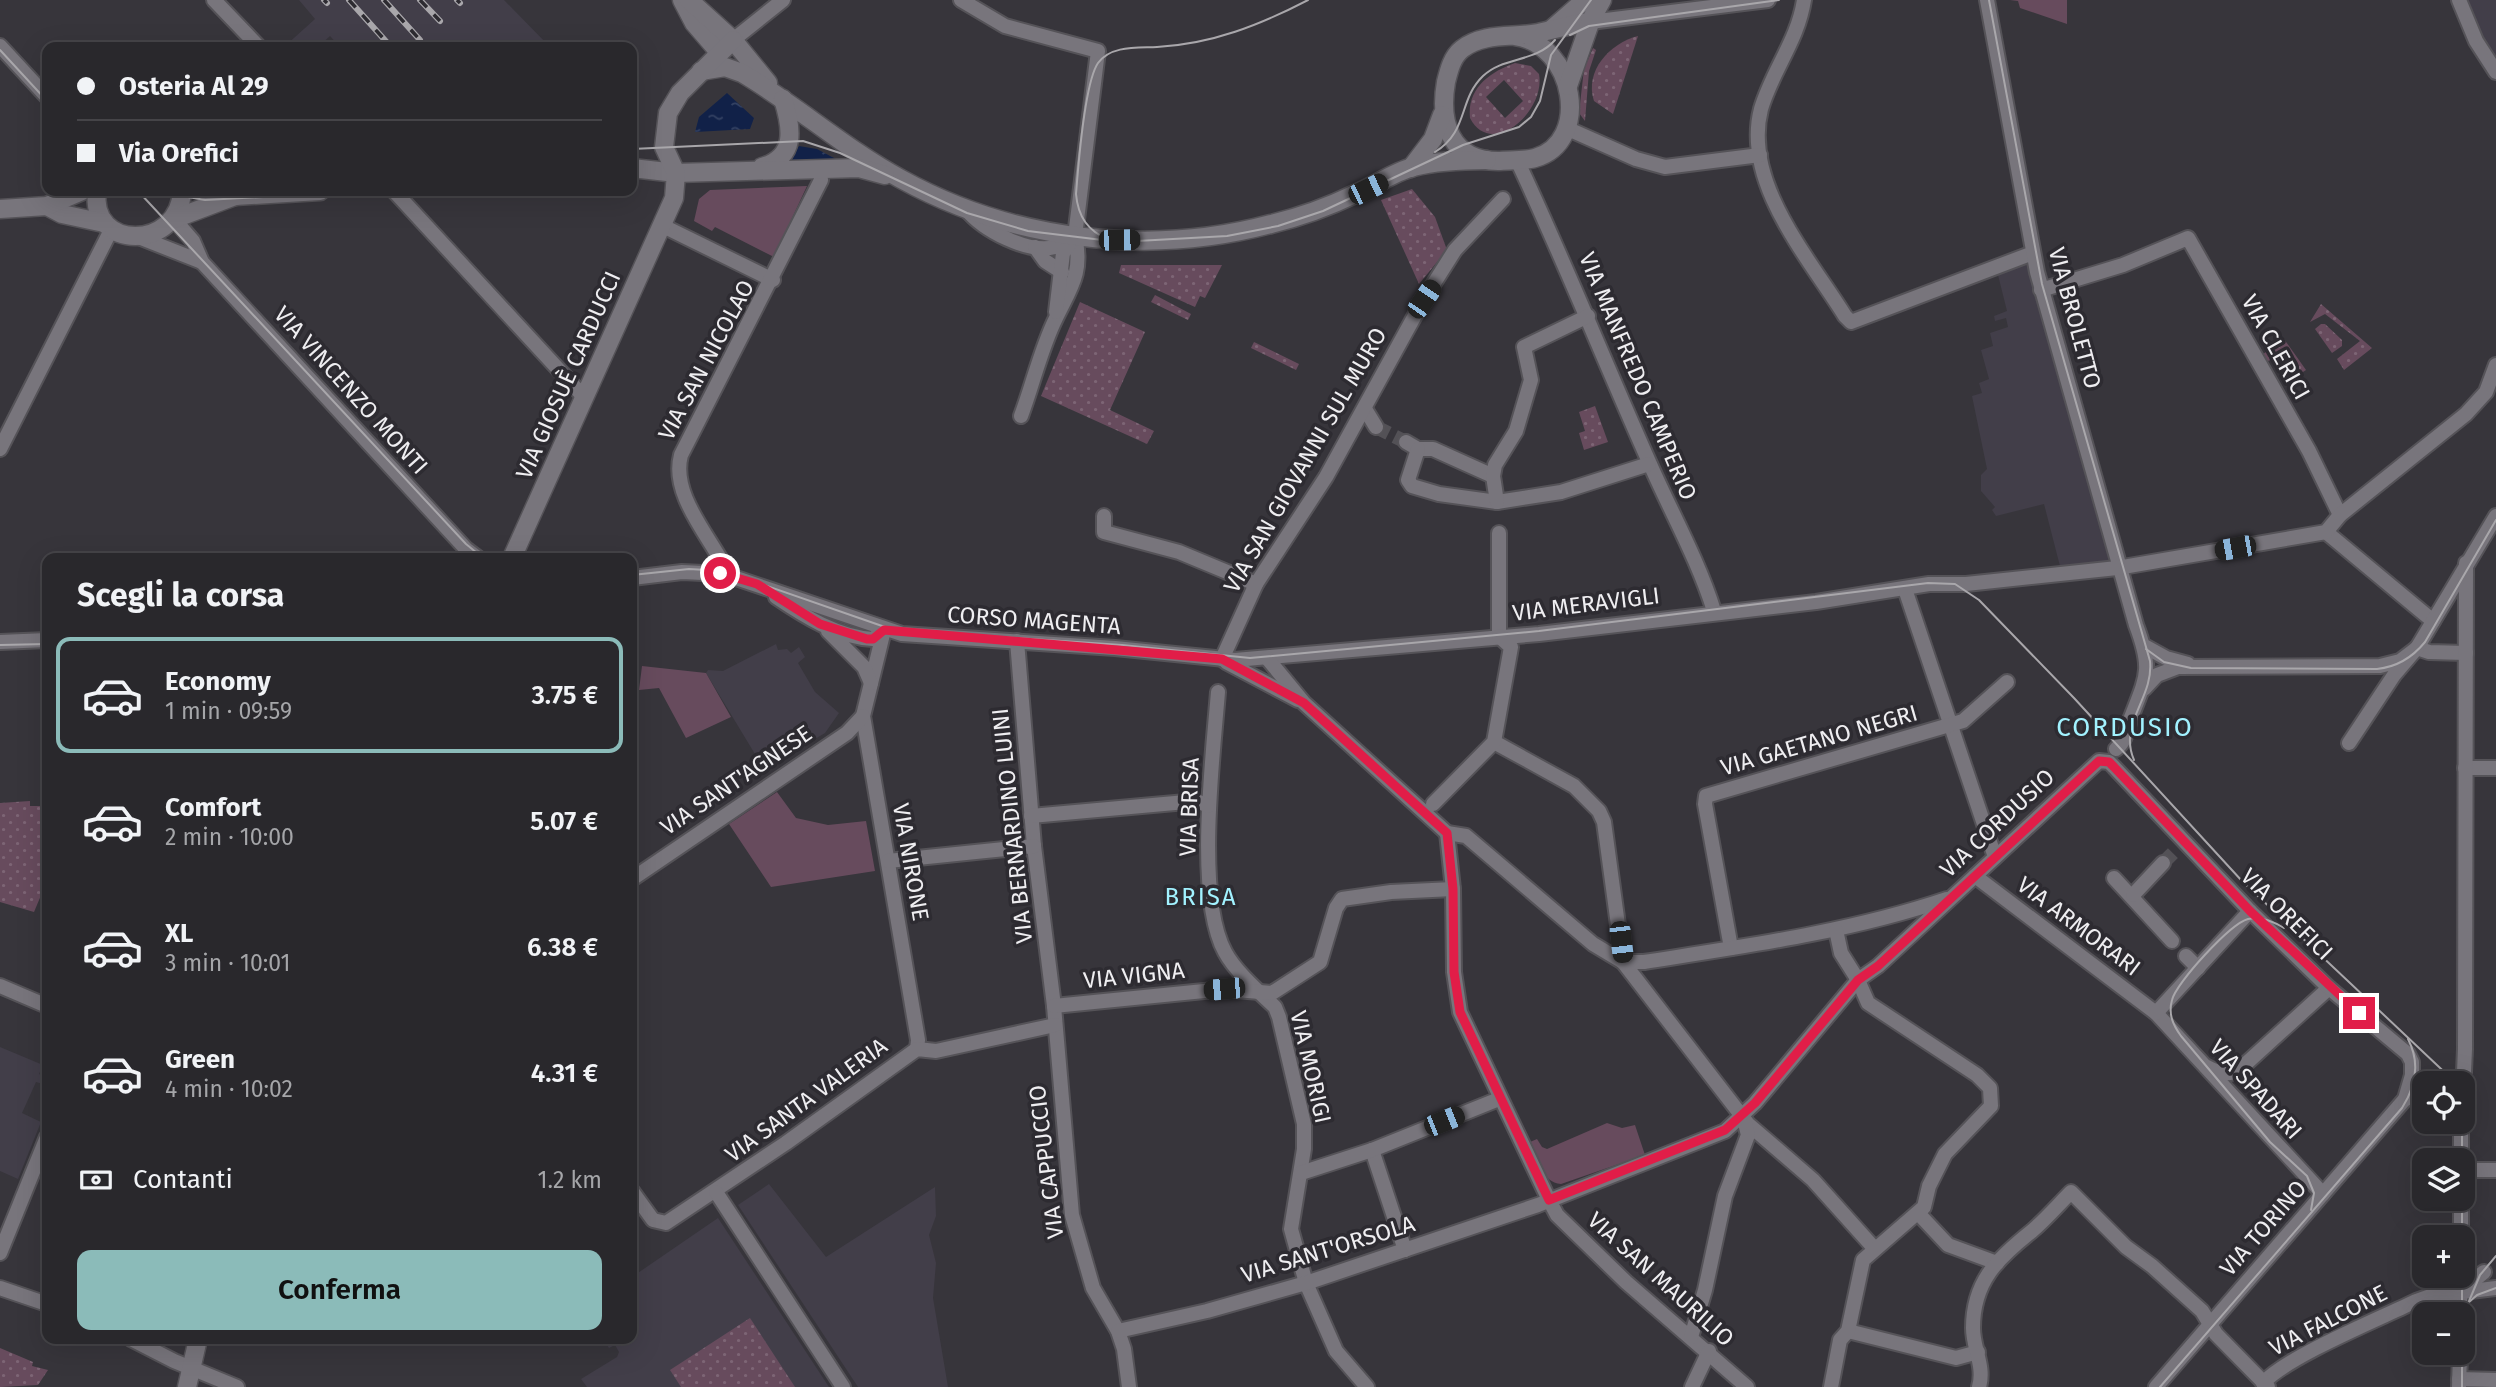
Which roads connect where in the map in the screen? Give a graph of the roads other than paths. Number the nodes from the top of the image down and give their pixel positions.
1 (214, 0) edge
2 (682, 0) edge
3 (690, 0) edge
4 (783, 0) edge
5 (961, 0) edge
6 (1584, 0) edge
7 (1604, 0) edge
8 (1768, 0) edge
9 (1804, 0) edge
10 (1987, 0) edge
11 (2459, 0) edge
12 (1628, 17) junction
13 (1590, 22) junction
14 (1552, 29) junction
15 (1515, 36) junction
16 (733, 40) junction
17 (254, 42) edge
18 (0, 46) edge
19 (719, 52) junction
20 (701, 72) junction
21 (2496, 72) edge
22 (1568, 86) junction
23 (42, 92) edge
24 (780, 96) junction
25 (1442, 115) junction
26 (1566, 128) junction
27 (1760, 155) junction
28 (1487, 160) junction
29 (1517, 160) junction
30 (1411, 167) junction
31 (637, 169) edge
32 (736, 171) junction
33 (676, 173) junction
34 (637, 178) edge
35 (899, 179) junction
36 (821, 180) dead end
37 (70, 196) edge
38 (97, 196) edge
39 (181, 196) edge
40 (235, 196) edge
41 (399, 196) edge
42 (1503, 199) dead end
43 (47, 206) junction
44 (0, 209) edge
45 (966, 209) junction
46 (174, 219) junction
47 (107, 226) junction
48 (663, 226) junction
49 (136, 236) junction
50 (1075, 236) junction
51 (1035, 247) junction
52 (2033, 253) junction
53 (202, 262) junction
54 (1062, 272) junction
55 (773, 280) junction
56 (2041, 290) junction
57 (1588, 316) junction
58 (1056, 317) junction
59 (2496, 365) edge
60 (583, 396) junction
61 (1365, 409) junction
62 (1021, 416) dead end
63 (1376, 427) tunnel mouth
64 (0, 449) edge
65 (1649, 464) junction
66 (1493, 476) junction
67 (1497, 502) junction
68 (2340, 515) junction
69 (1104, 516) dead end
70 (2496, 516) edge
71 (2326, 532) junction
72 (1499, 533) dead end
73 (516, 552) edge
74 (471, 553) edge
75 (2466, 563) junction
76 (2120, 568) junction
77 (724, 574) junction
78 (637, 577) edge
79 (1256, 583) junction
80 (757, 584) junction
81 (1905, 589) junction
82 (1714, 611) junction
83 (2433, 621) junction
84 (820, 624) junction
85 (884, 630) junction
86 (1499, 636) junction
87 (42, 640) edge
88 (1017, 641) junction
89 (0, 642) edge
90 (2144, 645) junction
91 (2417, 648) junction
92 (2466, 653) junction
93 (1222, 659) junction
94 (1267, 659) junction
95 (2207, 666) junction
96 (2007, 682) dead end
97 (871, 684) junction
98 (2142, 691) junction
99 (1218, 692) dead end
100 (1304, 703) junction
101 (863, 716) junction
102 (1952, 725) junction
103 (1494, 742) junction
104 (2349, 743) dead end
105 (2112, 756) junction
106 (2465, 768) junction
107 (2496, 768) edge
108 (1433, 804) dead end
109 (1208, 806) junction
110 (1031, 816) junction
111 (1447, 833) junction
112 (1034, 846) junction
113 (1995, 857) junction
114 (888, 860) junction
115 (2163, 863) tunnel mouth
116 (637, 876) edge
117 (1975, 876) junction
118 (2114, 878) dead end
119 (1453, 889) junction
120 (2133, 895) junction
121 (1951, 898) junction
122 (2250, 911) junction
123 (1836, 930) junction
124 (2172, 941) dead end
125 (1731, 948) junction
126 (2186, 956) dead end
127 (1623, 962) junction
128 (2198, 968) junction
129 (1858, 980) junction
130 (0, 986) edge
131 (2329, 988) junction
132 (1261, 992) junction
133 (42, 1004) edge
134 (1054, 1006) junction
135 (2156, 1013) junction
136 (1055, 1025) junction
137 (917, 1049) junction
138 (2199, 1062) junction
139 (2462, 1071) edge
140 (2412, 1097) edge
141 (2405, 1099) junction
142 (1499, 1100) junction
143 (1744, 1114) junction
144 (42, 1149) edge
145 (1372, 1150) junction
146 (2475, 1170) edge
147 (2496, 1170) edge
148 (1301, 1173) junction
149 (716, 1192) junction
150 (2323, 1194) junction
151 (637, 1198) edge
152 (1549, 1200) junction
153 (1918, 1213) junction
154 (1874, 1248) junction
155 (1405, 1250) junction
156 (0, 1253) edge
157 (1997, 1263) junction
158 (2484, 1272) dead end
159 (1306, 1283) junction
160 (0, 1288) edge
161 (2460, 1288) edge
162 (2496, 1288) edge
163 (2460, 1292) junction
164 (42, 1302) edge
165 (2460, 1302) edge
166 (2210, 1325) junction
167 (1118, 1331) junction
168 (1848, 1331) junction
169 (1690, 1337) junction
170 (141, 1344) edge
171 (197, 1344) edge
172 (1709, 1352) junction
173 (1978, 1352) junction
174 (2459, 1365) edge
175 (193, 1369) junction
176 (2496, 1380) edge
177 (2459, 1383) edge
178 (2266, 1385) edge
179 (187, 1387) edge
180 (237, 1387) edge
181 (843, 1387) edge
182 (1129, 1387) edge
183 (1367, 1387) edge
184 (1692, 1387) edge
185 (1747, 1387) edge
186 (1830, 1387) edge
187 (1979, 1387) edge
188 (2156, 1387) edge

1 - 17 street
2 - 19 street
3 - 16 street
4 - 16 street
5 - 50 street
6 - 14 street
7 - 12 street
7 - 13 street
8 - 12 street
9 - 27 street
10 - 52 street, VIA BROLETTO
11 - 21 street
12 - 13 street
13 - 14 street
13 - 22 street
14 - 15 street
15 - 22 street
15 - 25 street
16 - 19 street
16 - 24 street
18 - 23 street
19 - 20 street
20 - 24 street
20 - 33 street
22 - 26 street
24 - 32 street
24 - 35 street
25 - 28 street
25 - 30 street
26 - 27 street
26 - 29 street
27 - 52 street
28 - 29 street
28 - 30 street
29 - 57 street, VIA MANFREDO CAMPERIO
30 - 50 street
31 - 33 street
32 - 33 street
32 - 35 street
33 - 34 street
33 - 48 street, VIA GIOSUÈ CARDUCCI
35 - 45 street
36 - 55 street
37 - 43 street
38 - 47 street
39 - 46 street
40 - 46 street
41 - 60 street
42 - 61 street, VIA SAN GIOVANNI SUL MURO
43 - 44 street
43 - 47 street
45 - 50 street
45 - 51 street
46 - 49 street
46 - 53 street, VIA VINCENZO MONTI
47 - 49 street
47 - 64 street
48 - 55 street
48 - 60 street, VIA GIOSUÈ CARDUCCI
49 - 53 street, VIA VINCENZO MONTI
50 - 51 street
50 - 54 street
50 - 58 street
51 - 54 street
52 - 56 street, VIA BROLETTO
53 - 74 street, VIA VINCENZO MONTI
54 - 58 street
55 - 77 street, VIA SAN NICOLAO
56 - 68 street, VIA CLERICI
56 - 76 street, VIA BROLETTO
57 - 65 street, VIA MANFREDO CAMPERIO
57 - 66 street
58 - 62 street
59 - 68 street
60 - 73 street, VIA GIOSUÈ CARDUCCI
61 - 63 street
61 - 79 street, VIA SAN GIOVANNI SUL MURO
65 - 67 street
65 - 82 street, VIA MANFREDO CAMPERIO
66 - 67 street
66 - 67 street
68 - 71 street
69 - 79 street
70 - 75 street
71 - 76 street, VIA MERAVIGLI
71 - 83 street
72 - 86 street
75 - 83 street
75 - 92 street
76 - 81 street, VIA MERAVIGLI
76 - 90 street, VIA BROLETTO
77 - 78 street, CORSO MAGENTA
77 - 80 street, CORSO MAGENTA
79 - 93 street, VIA SAN GIOVANNI SUL MURO
80 - 84 street, CORSO MAGENTA
80 - 85 street, CORSO MAGENTA
81 - 82 street, VIA MERAVIGLI
81 - 102 street
82 - 86 street, VIA MERAVIGLI
83 - 91 street
84 - 85 street, CORSO MAGENTA
84 - 97 street
85 - 88 street, CORSO MAGENTA
85 - 97 street, VIA NIRONE
86 - 94 street, VIA MERAVIGLI
86 - 103 street
87 - 89 street
88 - 93 street, CORSO MAGENTA
88 - 110 street, VIA BERNARDINO LUINI
90 - 95 street
90 - 98 street
91 - 92 street
91 - 95 street
91 - 104 street
92 - 106 street
93 - 94 street, VIA MERAVIGLI
93 - 100 street
94 - 100 street
95 - 98 street
96 - 102 street, VIA GAETANO NEGRI
97 - 101 street, VIA NIRONE
98 - 105 street
99 - 109 street, VIA BRISA
100 - 111 street
101 - 114 street, VIA NIRONE
101 - 116 street, VIA SANT'AGNESE
102 - 113 street
102 - 125 street, VIA GAETANO NEGRI
103 - 108 street
103 - 127 street
105 - 113 street, VIA CORDUSIO
105 - 122 street, VIA OREFICI
106 - 107 street
106 - 139 street
109 - 110 street
109 - 132 street, VIA BRISA
110 - 112 street, VIA BERNARDINO LUINI
111 - 119 street, VIA SAN MAURILIO
111 - 127 street
112 - 114 street
112 - 134 street, VIA BERNARDINO LUINI
113 - 117 street, VIA CORDUSIO
114 - 137 street, VIA NIRONE
115 - 120 street
117 - 121 street, VIA CORDUSIO
117 - 135 street, VIA ARMORARI
118 - 120 street
119 - 132 street
119 - 142 street, VIA SAN MAURILIO
120 - 124 street
121 - 123 street
121 - 129 street, VIA CORDUSIO
122 - 128 street
122 - 131 street, VIA OREFICI
123 - 125 street
123 - 129 street
125 - 127 street
126 - 128 street
127 - 143 street
128 - 135 street
129 - 143 street, VIA CORDUSIO
129 - 153 street
130 - 133 street
131 - 138 street
131 - 141 street, VIA OREFICI
132 - 134 street, VIA VIGNA
132 - 148 street, VIA MORIGI
134 - 136 street, VIA CAPPUCCIO
135 - 138 street, VIA SPADARI
136 - 137 street, VIA SANTA VALERIA
136 - 167 street, VIA CAPPUCCIO
137 - 149 street, VIA SANTA VALERIA
138 - 150 street, VIA SPADARI
140 - 141 street
141 - 150 street, VIA TORINO
142 - 145 street
142 - 152 street, VIA SAN MAURILIO
143 - 152 street, VIA SANT'ORSOLA
143 - 154 street
143 - 169 street
144 - 156 street
145 - 148 street
145 - 155 street
146 - 147 street
148 - 159 street, VIA MORIGI
149 - 151 street, VIA SANTA VALERIA
149 - 181 street
150 - 166 street, VIA TORINO
152 - 155 street, VIA SANT'ORSOLA
152 - 169 street, VIA SAN MAURILIO
153 - 154 street
153 - 157 street
154 - 168 street
155 - 159 street, VIA SANT'ORSOLA
157 - 166 street
157 - 173 street
158 - 163 street
159 - 167 street, VIA SANT'ORSOLA
159 - 183 street, VIA MORIGI
160 - 164 street
161 - 163 street
162 - 163 street, VIA FALCONE
163 - 165 street
163 - 178 street, VIA FALCONE
166 - 178 street
166 - 188 street, VIA TORINO
167 - 182 street, VIA CAPPUCCIO
168 - 173 street
168 - 186 street
169 - 172 street, VIA SAN MAURILIO
170 - 175 street
171 - 175 street
172 - 184 street
172 - 185 street, VIA SAN MAURILIO
173 - 187 street
174 - 177 street
175 - 179 street
175 - 180 street
176 - 177 street

